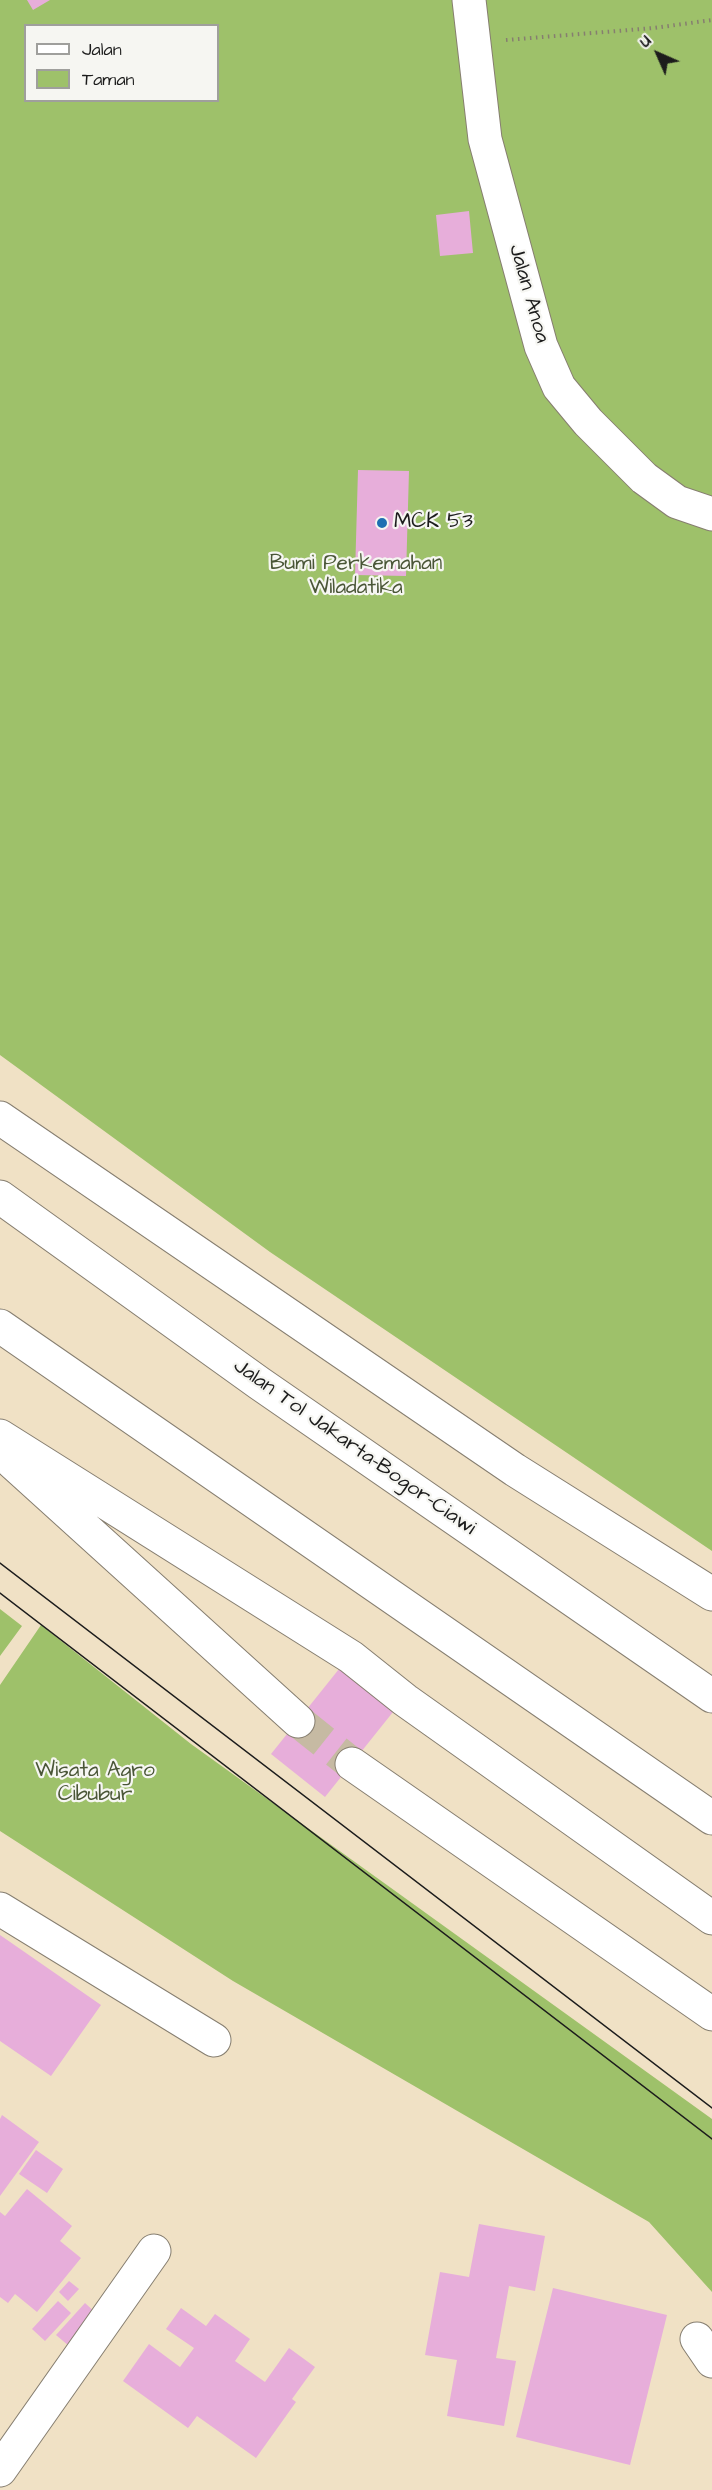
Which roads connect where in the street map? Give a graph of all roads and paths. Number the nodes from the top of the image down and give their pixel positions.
1 (469, 0) edge
2 (712, 20) edge
3 (473, 42) junction
4 (712, 514) edge
5 (0, 1118) edge
6 (0, 1197) edge
7 (0, 1326) edge
8 (0, 1437) edge
9 (0, 1451) edge
10 (712, 1594) edge
11 (712, 1696) edge
12 (298, 1721) tunnel mouth
13 (352, 1764) tunnel mouth
14 (712, 1818) edge
15 (0, 1909) edge
16 (712, 1918) edge
17 (712, 2014) edge
18 (214, 2040) dead end
19 (154, 2251) dead end
20 (0, 2470) edge

1 - 3 main road, Jalan Anoa
2 - 3 path
3 - 4 main road, Jalan Anoa
5 - 10 main road
6 - 11 main road, Jalan Tol Jakarta–Bogor–Ciawi
7 - 14 main road
8 - 16 main road
9 - 12 main road
13 - 17 main road
15 - 18 main road
19 - 20 main road

